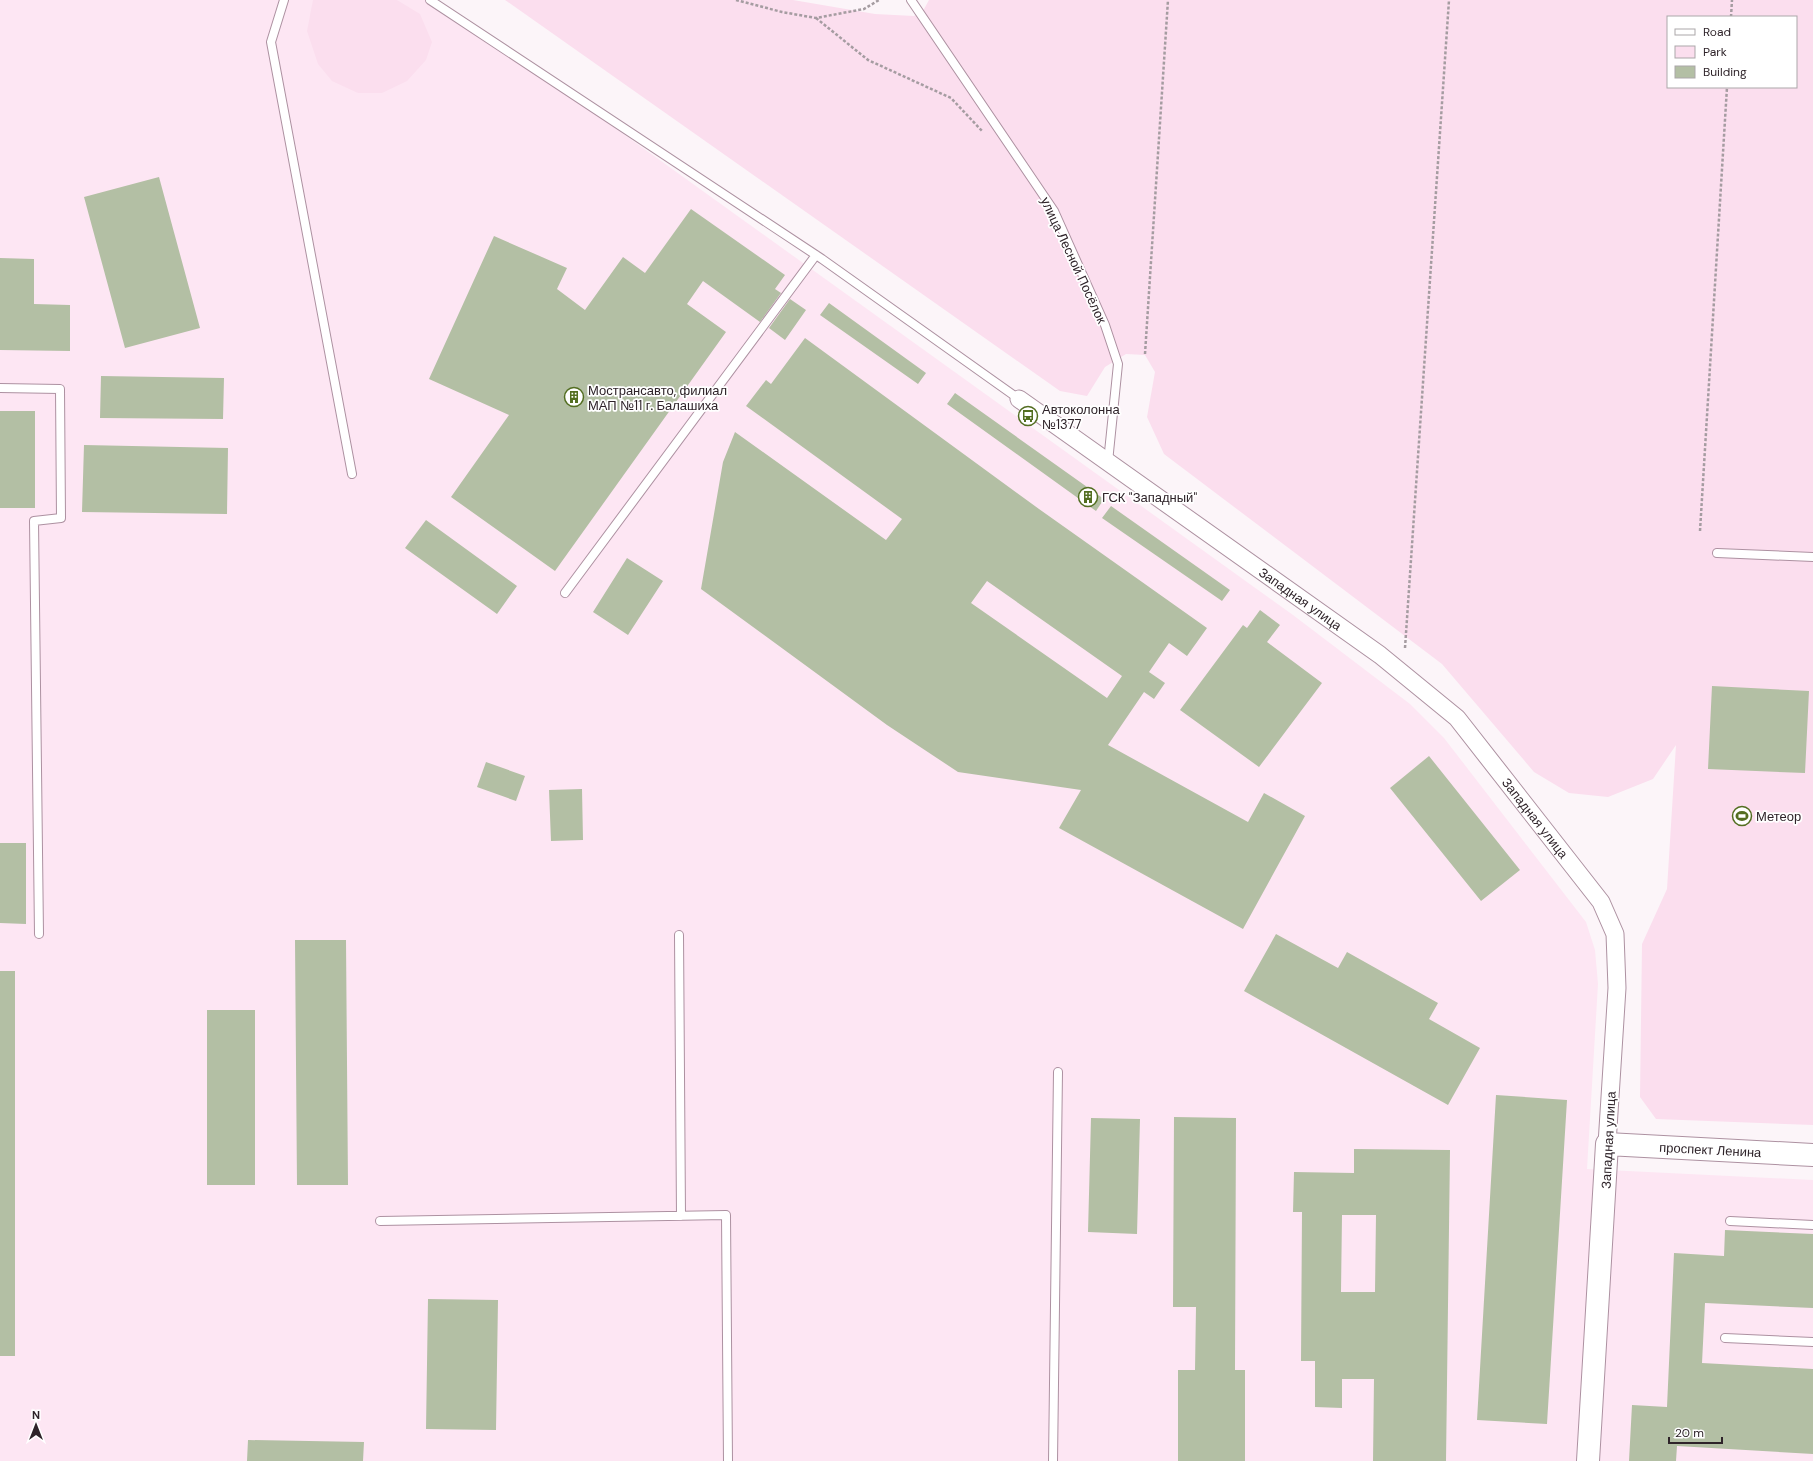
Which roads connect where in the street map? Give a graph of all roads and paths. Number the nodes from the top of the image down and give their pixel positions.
1 (284, 0) edge
2 (430, 0) edge
3 (736, 0) edge
4 (879, 0) edge
5 (912, 0) edge
6 (1168, 0) edge
7 (1449, 0) edge
8 (1732, 0) edge
9 (1731, 16) edge
10 (816, 18) junction
11 (1727, 88) edge
12 (983, 132) dead end
13 (816, 255) junction
14 (1144, 354) dead end
15 (0, 388) edge
16 (1019, 399) joint
17 (1108, 462) junction
18 (352, 474) dead end
19 (1700, 531) dead end
20 (1716, 553) dead end
21 (1813, 557) edge
22 (565, 593) dead end
23 (1405, 648) dead end
24 (39, 934) dead end
25 (679, 936) dead end
26 (1058, 1072) dead end
27 (1608, 1144) junction
28 (1813, 1155) edge
29 (681, 1216) junction
30 (1730, 1220) dead end
31 (380, 1221) dead end
32 (1813, 1225) edge
33 (1725, 1338) dead end
34 (1813, 1342) edge
35 (728, 1461) edge
36 (1053, 1461) edge
37 (1588, 1461) edge

1 - 18 lane
2 - 13 lane
3 - 10 path
4 - 10 path
5 - 17 lane, улица Лесной Посёлок
6 - 14 path
7 - 23 path
8 - 9 path
10 - 12 path
11 - 19 path
13 - 16 lane
13 - 22 lane
15 - 24 lane
16 - 17 street, Западная улица
17 - 27 street, Западная улица
20 - 21 lane
25 - 29 lane
26 - 36 lane
27 - 28 street, проспект Ленина
27 - 37 street, Западная улица
29 - 31 lane
29 - 35 lane
30 - 32 lane
33 - 34 lane

